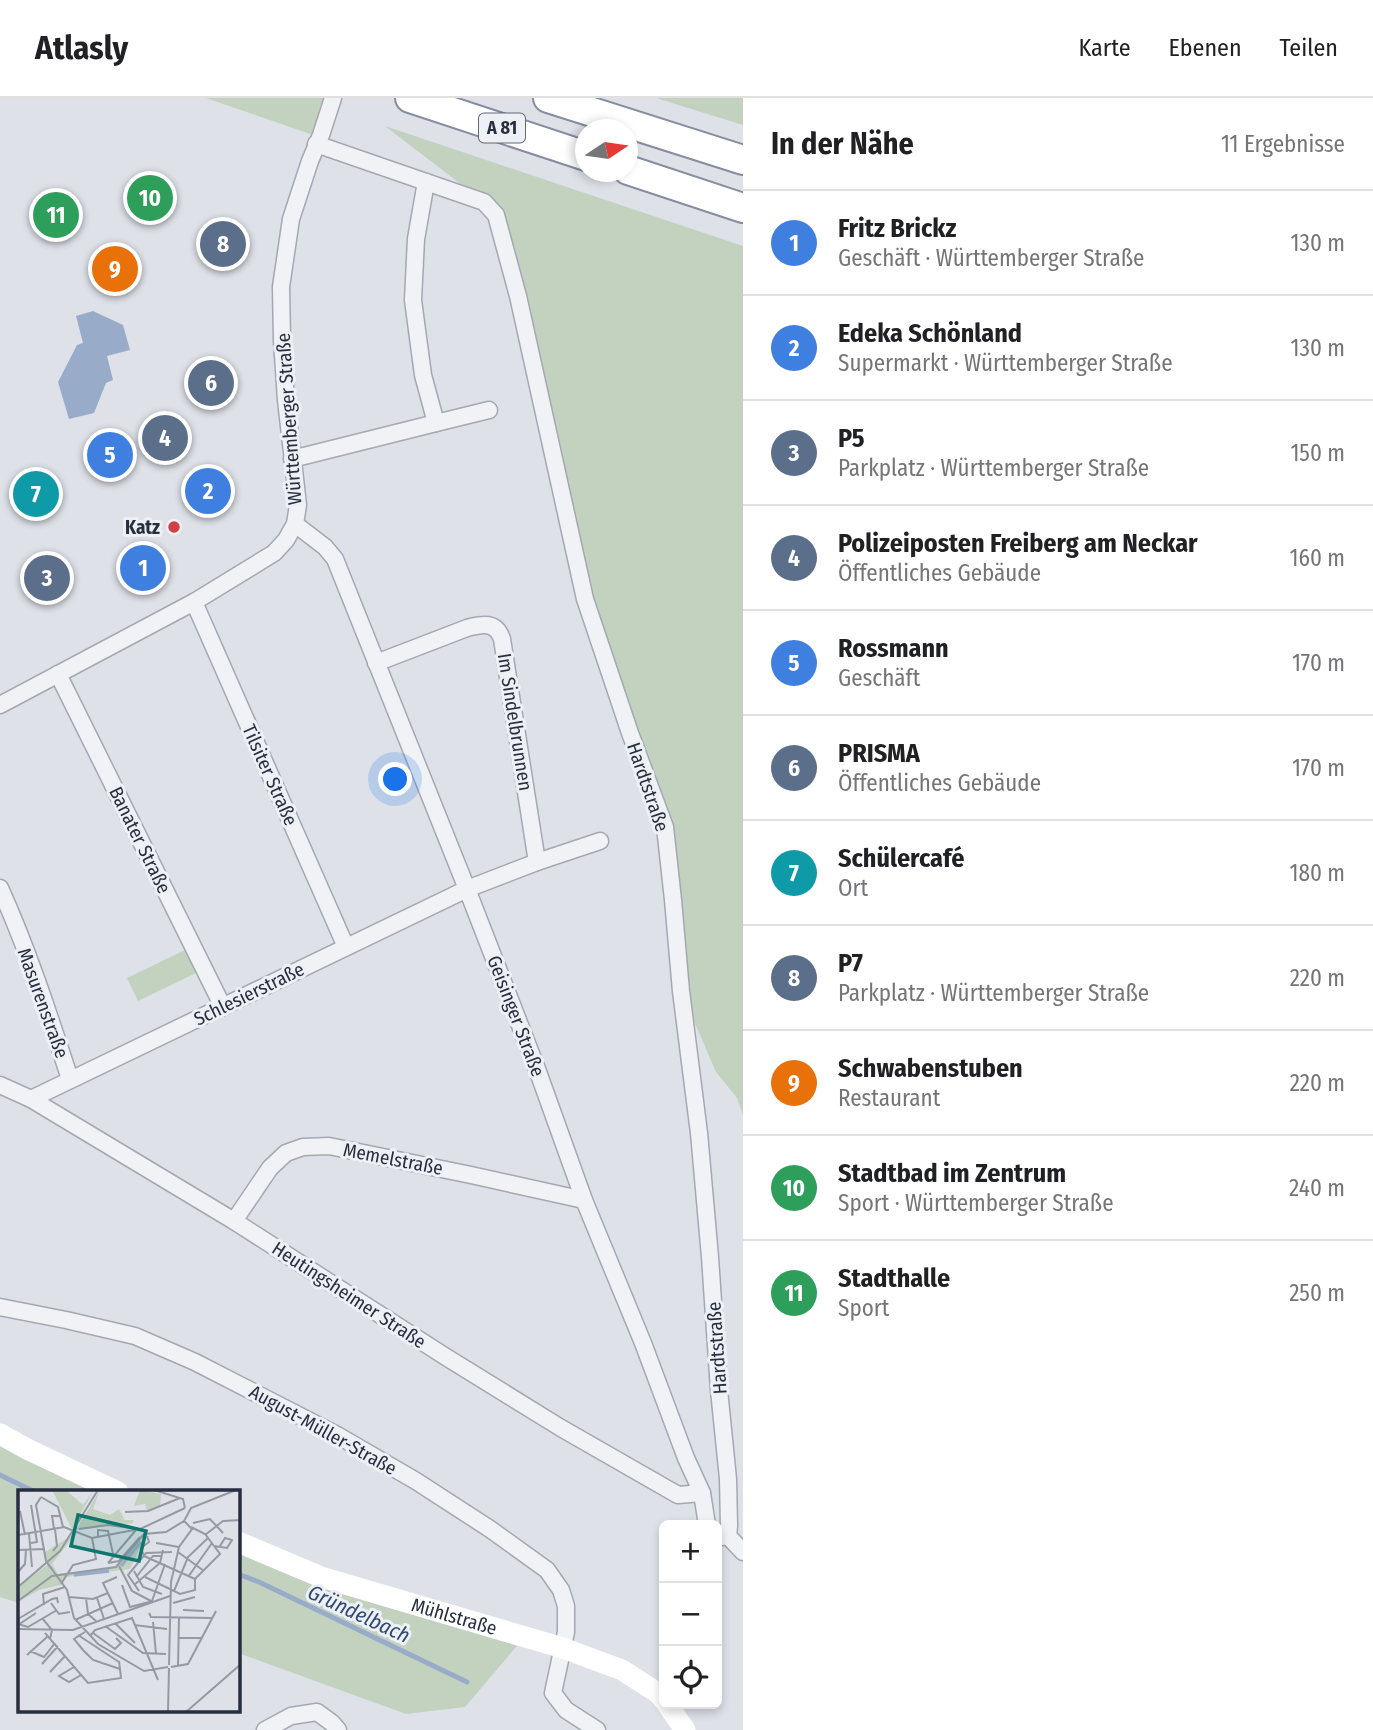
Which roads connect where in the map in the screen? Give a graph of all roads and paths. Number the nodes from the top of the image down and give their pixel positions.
1 (333, 98) edge
2 (410, 98) edge
3 (548, 98) edge
4 (319, 140) junction
5 (575, 152) edge
6 (743, 160) edge
7 (638, 173) edge
8 (426, 182) junction
9 (743, 208) edge
10 (489, 410) dead end
11 (436, 423) junction
12 (292, 459) junction
13 (295, 524) junction
14 (194, 602) junction
15 (376, 663) junction
16 (58, 674) junction
17 (0, 705) edge
18 (600, 841) dead end
19 (537, 862) junction
20 (0, 888) edge
21 (467, 889) junction
22 (346, 947) junction
23 (223, 1007) junction
24 (70, 1079) junction
25 (0, 1085) edge
26 (32, 1099) junction
27 (584, 1200) junction
28 (233, 1221) junction
29 (0, 1307) edge
30 (0, 1434) edge
31 (114, 1490) edge
32 (702, 1493) junction
33 (706, 1520) edge
34 (722, 1537) edge
35 (240, 1543) edge
36 (743, 1552) edge
37 (563, 1648) junction
38 (659, 1693) edge
39 (672, 1709) edge
40 (265, 1730) edge
41 (338, 1730) edge
42 (597, 1730) edge
43 (685, 1730) edge

1 - 4 street, Württemberger Straße
2 - 5 highway, A 81
3 - 6 highway, A 81
4 - 8 street, Hardtstraße
4 - 12 street, Württemberger Straße
7 - 9 highway
8 - 11 street
8 - 34 street, Hardtstraße
10 - 11 street
11 - 12 street
12 - 13 street, Württemberger Straße
13 - 14 street, Württemberger Straße
13 - 15 street, Geisinger Straße
14 - 16 street, Württemberger Straße
14 - 22 street, Tilsiter Straße
15 - 19 street, Im Sindelbrunnen
15 - 21 street, Geisinger Straße
16 - 17 street, Württemberger Straße
16 - 23 street, Banater Straße
18 - 19 street
19 - 21 street
20 - 24 street, Masurenstraße
21 - 22 street, Schlesierstraße
21 - 27 street, Geisinger Straße
22 - 23 street, Schlesierstraße
23 - 24 street, Schlesierstraße
24 - 26 street, Schlesierstraße
25 - 26 street, Heutingsheimer Straße
26 - 28 street, Heutingsheimer Straße
27 - 28 street, Memelstraße
27 - 32 street, Geisinger Straße
28 - 32 street, Heutingsheimer Straße
29 - 37 street, August-Müller-Straße
30 - 31 main road
32 - 33 street, Geisinger Straße
34 - 36 street
35 - 37 main road, Mühlstraße
37 - 38 main road, Mühlstraße
37 - 42 street, August-Müller-Straße
39 - 43 main road, Mühlstraße
40 - 41 street

